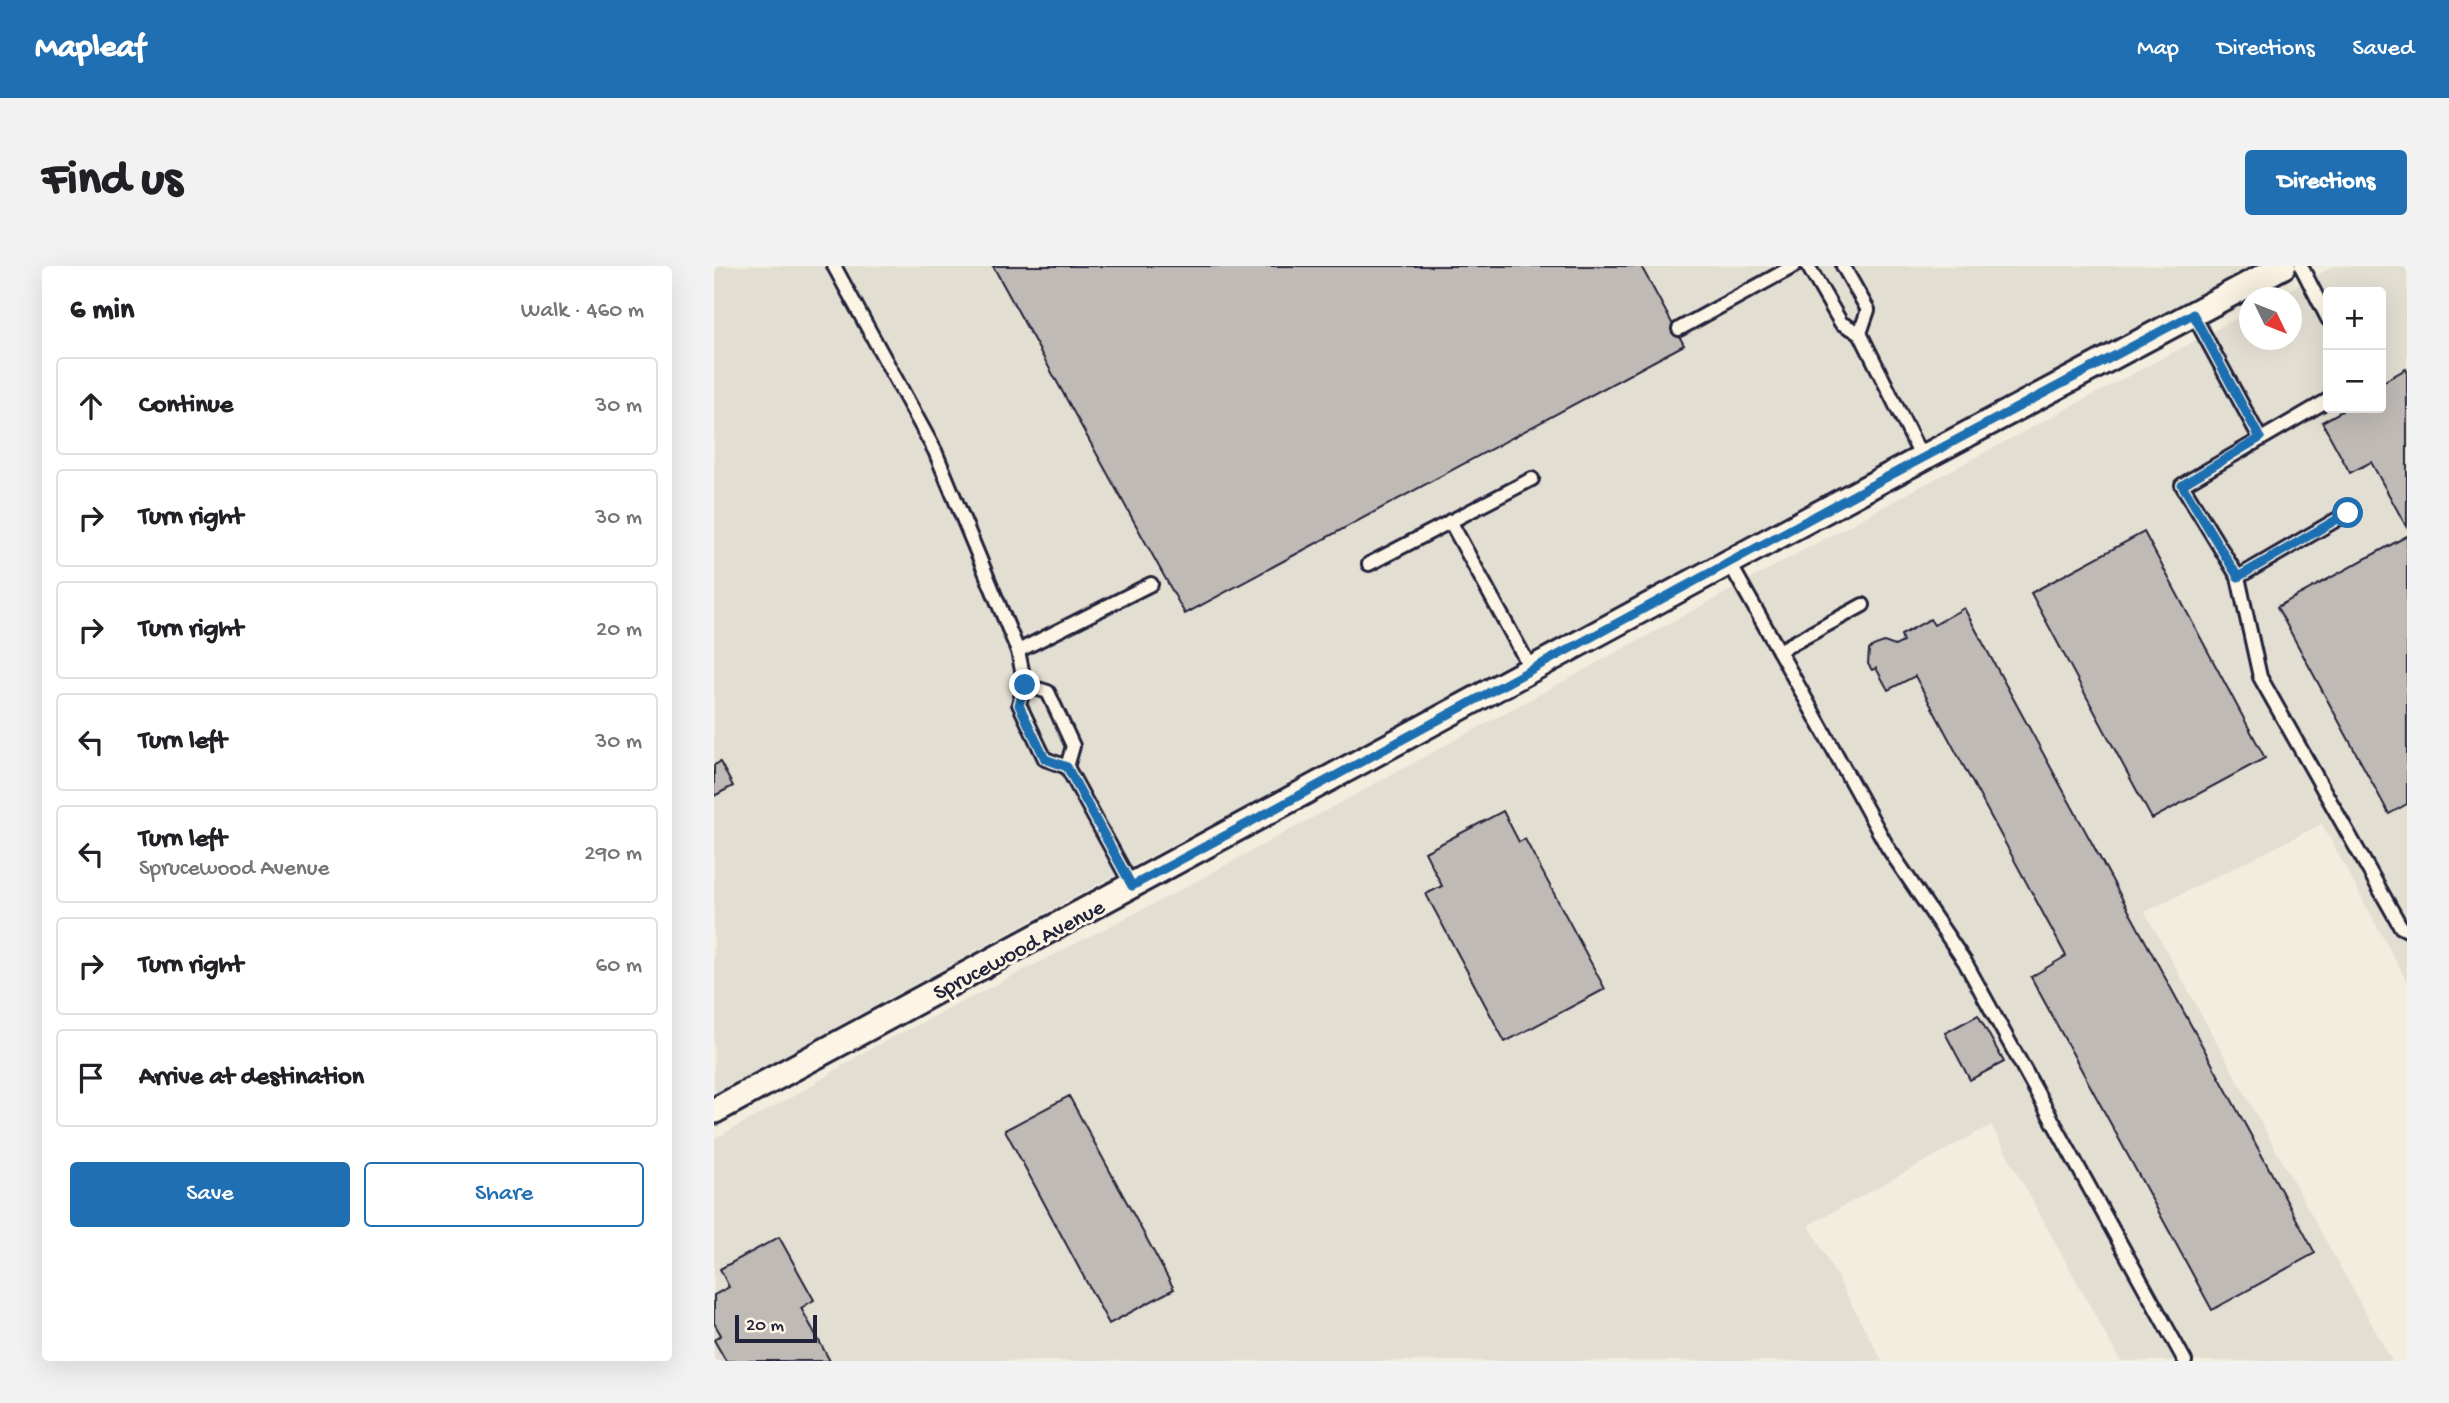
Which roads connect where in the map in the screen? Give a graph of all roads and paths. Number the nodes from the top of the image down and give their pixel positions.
1 (834, 266) edge
2 (1765, 266) edge
3 (1794, 266) edge
4 (1808, 266) edge
5 (1843, 266) edge
6 (2283, 266) edge
7 (2301, 266) edge
8 (1771, 278) junction
9 (2323, 309) edge
10 (2193, 314) junction
11 (1679, 329) dead end
12 (1860, 333) junction
13 (2323, 403) edge
14 (2260, 438) junction
15 (1922, 458) junction
16 (1532, 480) dead end
17 (2348, 513) dead end
18 (1450, 521) junction
19 (1729, 562) junction
20 (1369, 564) dead end
21 (2238, 577) junction
22 (1151, 584) dead end
23 (1863, 605) dead end
24 (1018, 651) junction
25 (1779, 651) junction
26 (1531, 669) junction
27 (1025, 685) junction
28 (1067, 767) junction
29 (1132, 886) junction
30 (2404, 929) edge
31 (2407, 940) edge
32 (714, 1111) edge
33 (2185, 1361) edge

1 - 24 lane
2 - 8 lane
3 - 8 lane
4 - 12 lane
5 - 12 lane
6 - 10 street, Sprucewood Avenue
7 - 9 lane
8 - 11 lane
10 - 14 lane
10 - 15 street, Sprucewood Avenue
12 - 15 lane
13 - 14 lane
14 - 21 lane
15 - 19 street, Sprucewood Avenue
16 - 18 lane
17 - 21 lane
18 - 20 lane
18 - 26 lane
19 - 25 lane
19 - 26 street, Sprucewood Avenue
21 - 30 lane
22 - 24 lane
23 - 25 lane
24 - 27 lane
25 - 33 lane
26 - 29 street, Sprucewood Avenue
27 - 28 lane
27 - 28 lane
28 - 29 lane
29 - 32 street, Sprucewood Avenue
30 - 31 lane

